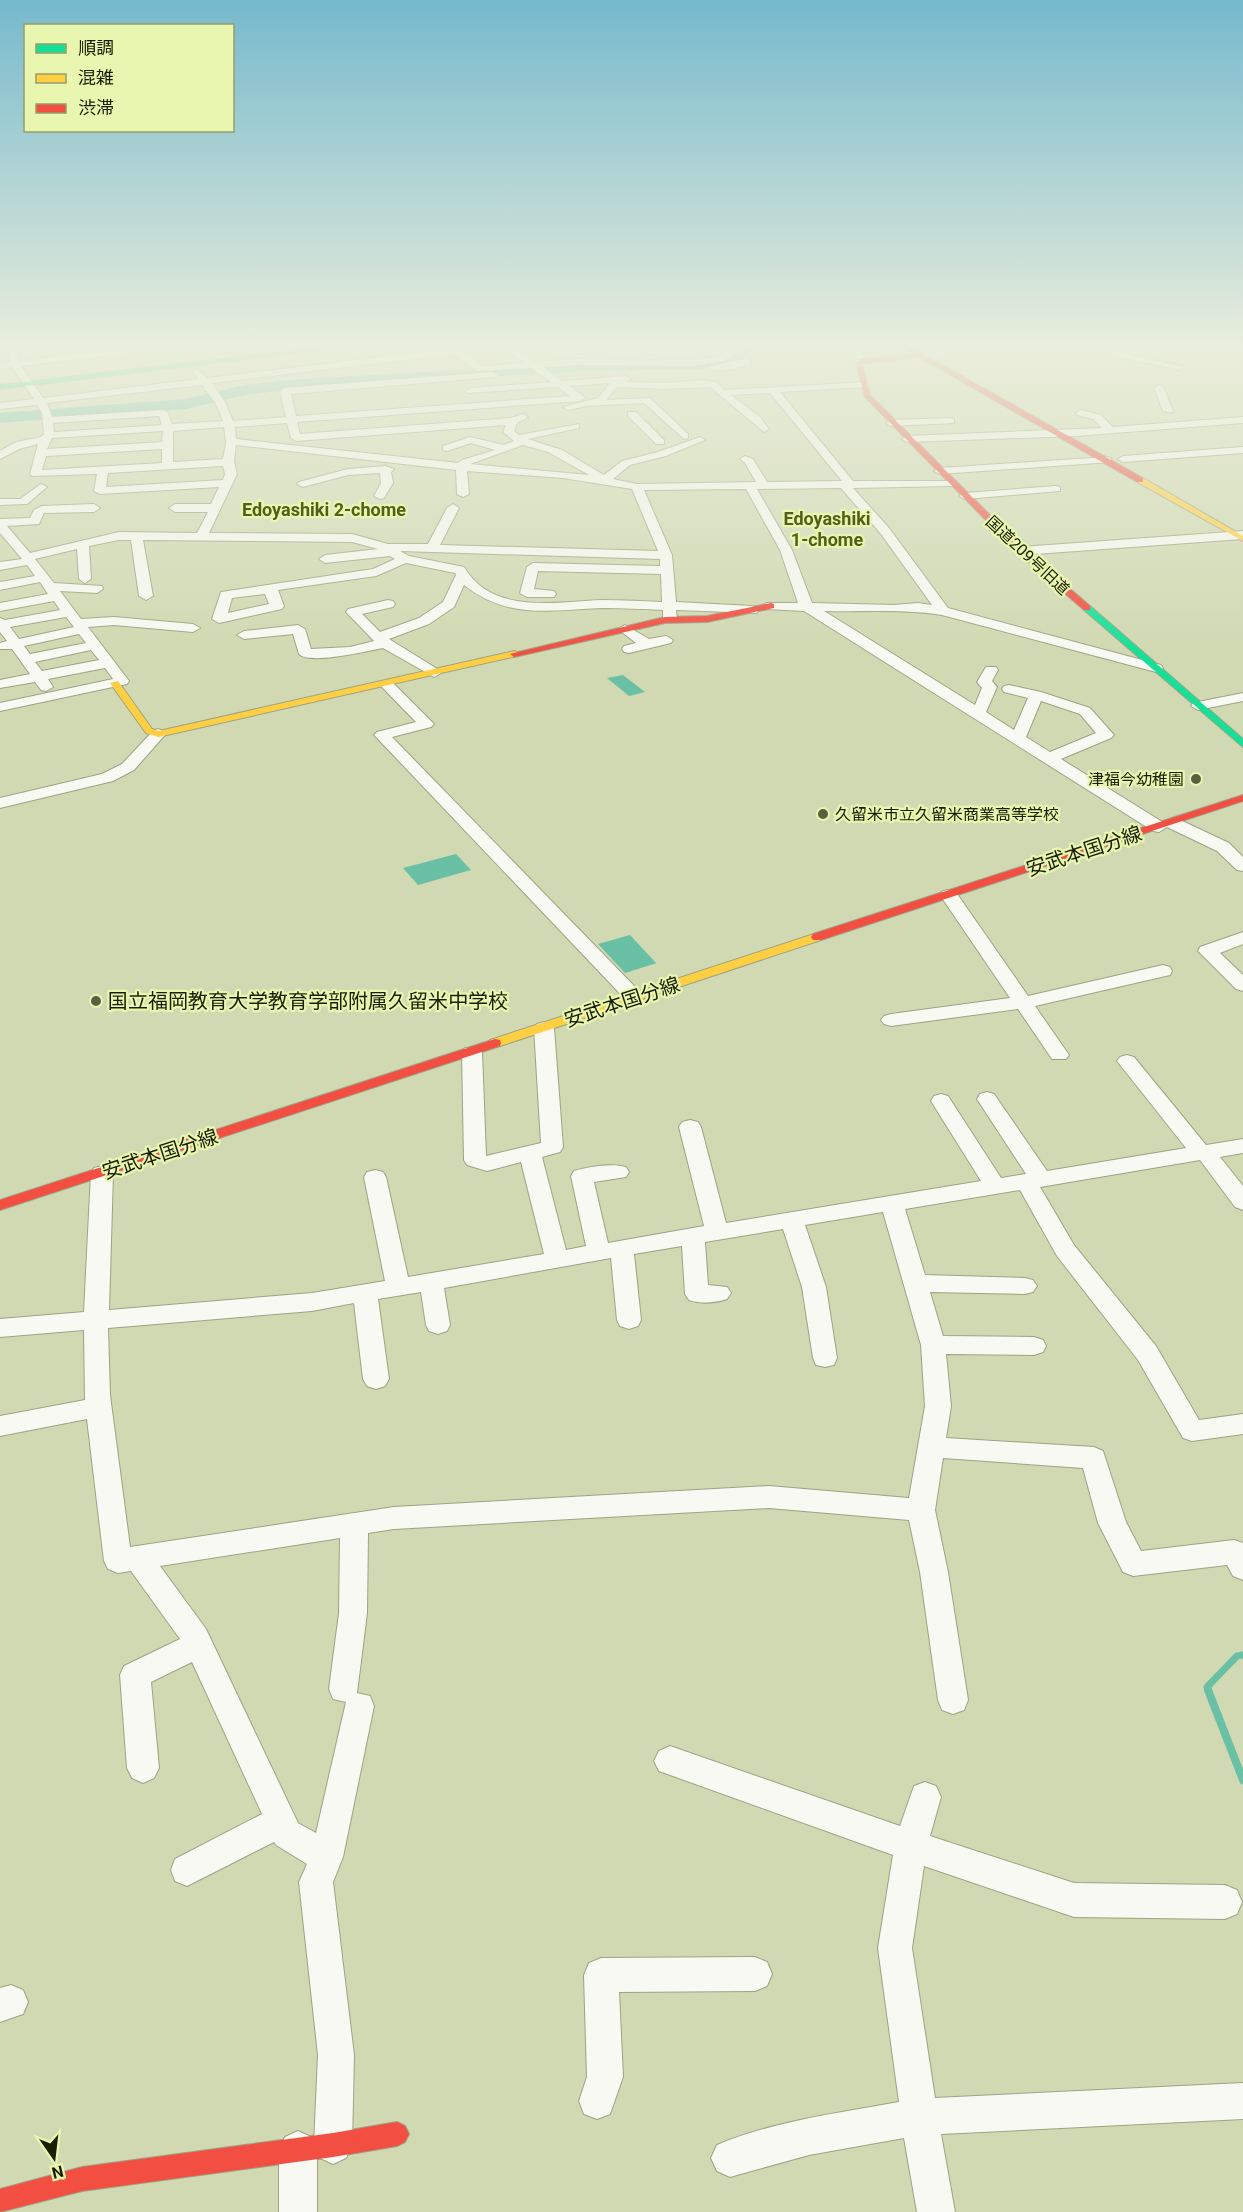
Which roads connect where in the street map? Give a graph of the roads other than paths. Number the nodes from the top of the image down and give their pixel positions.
1 (12, 446) edge
2 (44, 446) edge
3 (149, 446) edge
4 (168, 446) edge
5 (230, 446) edge
6 (275, 446) edge
7 (319, 446) edge
8 (452, 446) edge
9 (488, 446) edge
10 (509, 446) edge
11 (541, 446) edge
12 (683, 446) edge
13 (817, 446) edge
14 (914, 446) edge
15 (1083, 446) edge
16 (1100, 446) edge
17 (447, 448) dead end
18 (1243, 450) edge
19 (316, 451) junction
20 (502, 451) junction
21 (1230, 451) junction
22 (43, 453) junction
23 (560, 454) junction
24 (0, 456) edge
25 (745, 459) dead end
26 (1123, 459) junction
27 (1107, 460) junction
28 (1243, 461) edge
29 (226, 462) junction
30 (632, 462) junction
31 (441, 465) junction
32 (167, 466) junction
33 (461, 466) junction
34 (653, 467) dead end
35 (385, 469) junction
36 (103, 470) junction
37 (940, 471) junction
38 (606, 479) junction
39 (228, 483) junction
40 (952, 483) junction
41 (303, 484) dead end
42 (847, 484) junction
43 (750, 486) junction
44 (764, 486) junction
45 (41, 487) dead end
46 (637, 487) junction
47 (1056, 489) dead end
48 (463, 494) dead end
49 (380, 496) dead end
50 (965, 496) junction
51 (0, 502) edge
52 (94, 508) dead end
53 (175, 508) dead end
54 (216, 508) junction
55 (453, 508) dead end
56 (1, 527) edge
57 (1242, 534) edge
58 (136, 536) junction
59 (202, 536) junction
60 (79, 541) junction
61 (16, 545) junction
62 (0, 548) edge
63 (432, 548) junction
64 (387, 549) junction
65 (1021, 551) junction
66 (666, 555) junction
67 (28, 559) junction
68 (325, 559) dead end
69 (405, 559) junction
70 (0, 566) edge
71 (666, 570) junction
72 (462, 576) junction
73 (85, 579) dead end
74 (0, 586) edge
75 (50, 587) junction
76 (97, 589) dead end
77 (269, 590) dead end
78 (549, 594) dead end
79 (146, 596) dead end
80 (387, 604) dead end
81 (0, 606) edge
82 (771, 606) joint
83 (806, 606) junction
84 (943, 611) junction
85 (69, 612) junction
86 (669, 613) junction
87 (0, 624) edge
88 (81, 626) junction
89 (193, 628) dead end
90 (625, 629) junction
91 (244, 635) dead end
92 (666, 640) dead end
93 (382, 641) junction
94 (16, 644) junction
95 (647, 644) junction
96 (95, 645) junction
97 (0, 647) edge
98 (629, 649) dead end
99 (28, 659) junction
100 (108, 663) junction
101 (1156, 668) junction
102 (991, 670) dead end
103 (434, 673) junction
104 (39, 676) junction
105 (115, 683) junction
106 (0, 684) edge
107 (386, 684) junction
108 (1009, 689) dead end
109 (1036, 695) junction
110 (52, 697) junction
111 (1243, 697) edge
112 (1198, 706) junction
113 (0, 707) edge
114 (978, 714) junction
115 (158, 734) junction
116 (1018, 739) junction
117 (1243, 744) edge
118 (1050, 758) junction
119 (1243, 798) edge
120 (0, 802) edge
121 (1166, 825) junction
122 (1243, 866) edge
123 (949, 895) junction
124 (1243, 938) edge
125 (1163, 970) dead end
126 (1243, 986) edge
127 (634, 998) junction
128 (1025, 1002) junction
129 (891, 1020) dead end
130 (544, 1028) junction
131 (472, 1052) junction
132 (1059, 1055) dead end
133 (1126, 1061) dead end
134 (987, 1099) dead end
135 (941, 1101) dead end
136 (690, 1127) dead end
137 (1243, 1146) edge
138 (530, 1153) junction
139 (1203, 1153) junction
140 (618, 1172) dead end
141 (102, 1173) junction
142 (375, 1177) dead end
143 (1034, 1180) junction
144 (995, 1186) junction
145 (1243, 1202) edge
146 (892, 1203) junction
147 (0, 1205) edge
148 (792, 1220) junction
149 (717, 1232) junction
150 (693, 1236) junction
151 (622, 1248) junction
152 (599, 1253) junction
153 (557, 1260) junction
154 (431, 1281) junction
155 (915, 1283) junction
156 (1025, 1286) dead end
157 (398, 1287) junction
158 (365, 1293) junction
159 (719, 1293) dead end
160 (629, 1320) dead end
161 (96, 1321) junction
162 (438, 1325) dead end
163 (0, 1328) edge
164 (933, 1345) junction
165 (1034, 1346) dead end
166 (825, 1358) dead end
167 (376, 1380) dead end
168 (98, 1407) junction
169 (1243, 1424) edge
170 (0, 1426) edge
171 (933, 1447) junction
172 (921, 1510) junction
173 (354, 1525) junction
174 (138, 1558) junction
175 (1243, 1568) edge
176 (199, 1644) junction
177 (953, 1700) dead end
178 (670, 1761) dead end
179 (143, 1768) dead end
180 (925, 1797) dead end
181 (281, 1821) junction
182 (911, 1846) junction
183 (327, 1857) junction
184 (187, 1870) dead end
185 (1225, 1902) dead end
186 (755, 1974) dead end
187 (597, 2101) dead end
188 (1243, 2101) edge
189 (920, 2117) junction
190 (397, 2134) dead end
191 (316, 2147) junction
192 (730, 2158) dead end
193 (0, 2201) edge
194 (298, 2212) edge
195 (936, 2212) edge

1 - 24 street
2 - 22 street
3 - 22 street
4 - 32 street
5 - 29 street
6 - 19 street
7 - 19 street
8 - 17 street
9 - 20 street
10 - 20 street
11 - 23 street
12 - 30 street
13 - 42 street
14 - 37 main road, 国道209号旧道
15 - 27 main road
16 - 26 main road
18 - 21 street
19 - 31 street
20 - 23 street
20 - 31 street
21 - 26 street
21 - 28 street
22 - 36 street
23 - 38 street
25 - 44 street
26 - 57 main road
27 - 37 street
27 - 57 main road
29 - 32 street
29 - 39 street
30 - 34 street
30 - 38 street
31 - 33 street
31 - 35 street
32 - 36 street
33 - 38 street
33 - 48 street
35 - 41 street
35 - 49 street
36 - 39 street
37 - 40 main road, 国道209号旧道
38 - 46 street
39 - 54 street
40 - 42 street
40 - 50 main road, 国道209号旧道
42 - 44 street
42 - 84 street
43 - 44 street
43 - 46 street
43 - 83 street
45 - 51 street
46 - 66 street
47 - 50 street
50 - 65 main road, 国道209号旧道
52 - 56 street
53 - 54 street
54 - 59 street
55 - 63 street
56 - 61 street
57 - 65 street
58 - 59 street
58 - 60 street
58 - 79 street
59 - 64 street
60 - 67 street
60 - 73 street
61 - 62 street
61 - 67 street
63 - 64 street
63 - 66 street
64 - 68 street
64 - 69 street
65 - 101 main road, 国道209号旧道
66 - 71 street
67 - 70 street
67 - 75 street
69 - 72 street
69 - 77 street
71 - 78 street
71 - 86 street
72 - 86 street
72 - 93 street
74 - 75 street
75 - 76 street
75 - 81 street
75 - 85 street
80 - 93 street
82 - 83 street
82 - 86 main road
83 - 84 street
83 - 114 street
84 - 101 street
85 - 87 street
85 - 88 street
86 - 90 main road
87 - 94 street
88 - 89 street
88 - 94 street
88 - 96 street
90 - 95 street
90 - 103 main road
91 - 93 street
92 - 95 street
93 - 103 street
94 - 97 street
94 - 99 street
95 - 98 street
96 - 99 street
96 - 100 street
99 - 104 street
100 - 104 street
100 - 105 street
101 - 112 main road, 国道209号旧道
102 - 114 street
103 - 107 main road
104 - 106 street
104 - 110 street
105 - 110 street
105 - 115 main road
107 - 115 main road
107 - 127 street
108 - 109 street
109 - 116 street
109 - 118 street
110 - 113 street
111 - 112 street
112 - 117 main road, 国道209号旧道
114 - 116 street
115 - 120 street
116 - 118 street
118 - 121 street
119 - 121 main road, 安武本国分線
121 - 122 street
121 - 123 main road, 安武本国分線
123 - 127 main road, 安武本国分線
123 - 128 street
124 - 126 street
125 - 128 street
127 - 130 main road, 安武本国分線
128 - 129 street
128 - 132 street
130 - 131 main road, 安武本国分線
130 - 138 street
131 - 138 street
131 - 141 main road, 安武本国分線
133 - 139 street
134 - 143 street
135 - 144 street
136 - 149 street
137 - 139 street
138 - 153 street
139 - 143 street
139 - 145 street
140 - 152 street
141 - 147 main road, 安武本国分線
141 - 161 street
142 - 157 street
143 - 144 street
143 - 169 street
144 - 146 street
146 - 148 street
146 - 155 street
148 - 149 street
148 - 166 street
149 - 150 street
150 - 151 street
150 - 159 street
151 - 152 street
151 - 160 street
152 - 153 street
153 - 154 street
154 - 157 street
154 - 162 street
155 - 156 street
155 - 164 street
157 - 158 street
158 - 161 street
158 - 167 street
161 - 163 street
161 - 168 street
164 - 165 street
164 - 171 street
168 - 170 street
168 - 174 street
171 - 172 street
171 - 175 street
172 - 173 street
172 - 177 street
173 - 174 street
173 - 183 street
174 - 176 street
176 - 179 street
176 - 181 street
178 - 182 street
180 - 182 street
181 - 183 street
181 - 184 street
182 - 185 street
182 - 189 street
183 - 191 street
186 - 187 street
188 - 189 street
189 - 192 street
189 - 195 street
190 - 191 main road
191 - 193 main road
191 - 194 street

